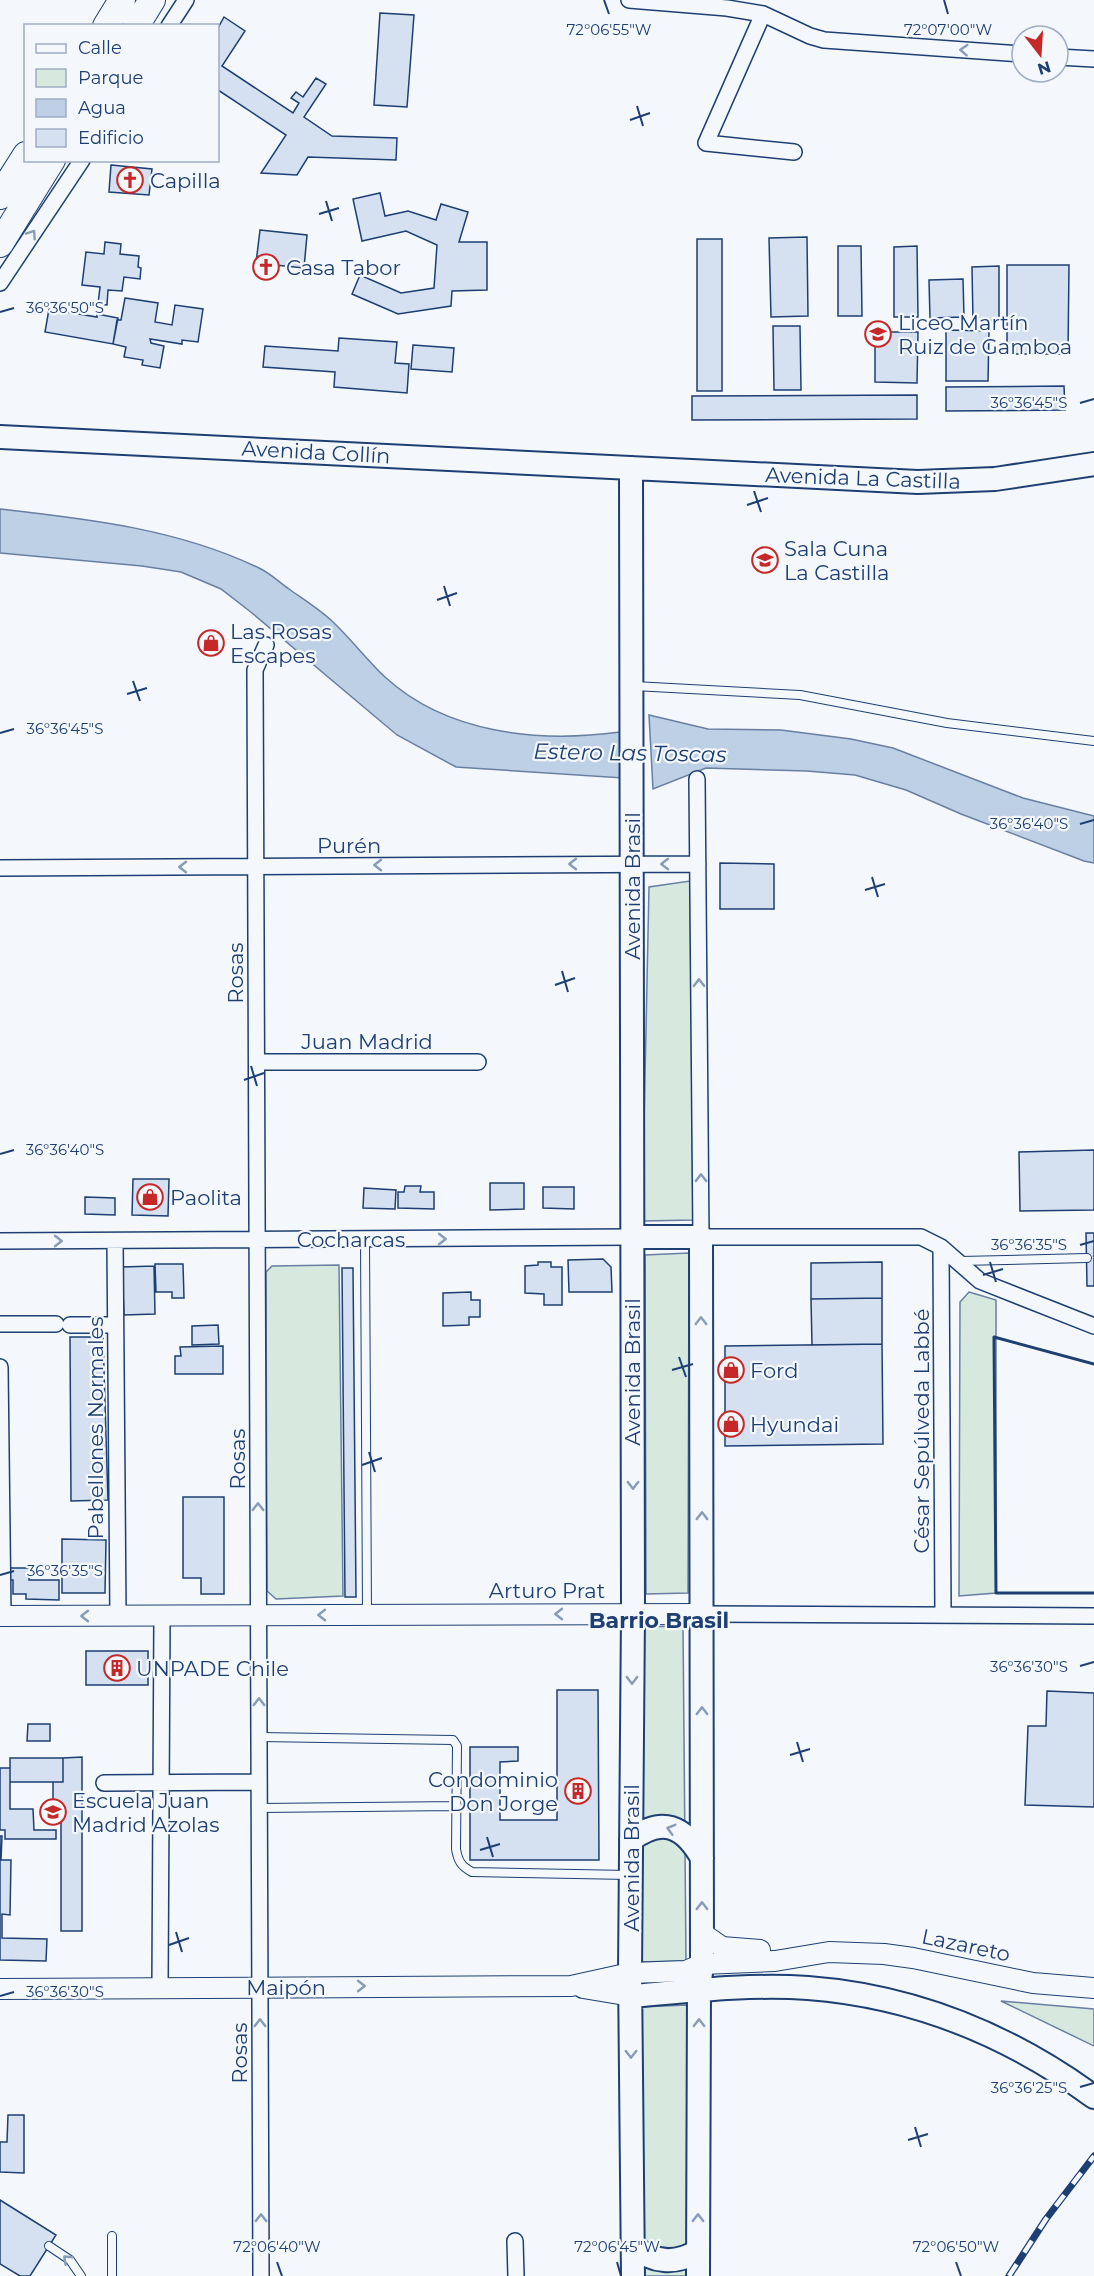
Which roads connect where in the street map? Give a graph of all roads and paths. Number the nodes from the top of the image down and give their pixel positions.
1 (122, 0) edge
2 (186, 0) edge
3 (629, 0) edge
4 (150, 1) edge
5 (727, 4) edge
6 (764, 14) junction
7 (107, 24) edge
8 (137, 24) edge
9 (170, 24) edge
10 (1010, 53) edge
11 (1070, 58) edge
12 (1094, 59) edge
13 (794, 152) dead end
14 (24, 158) edge
15 (51, 162) edge
16 (81, 162) edge
17 (0, 196) edge
18 (0, 244) edge
19 (0, 283) edge
20 (0, 437) edge
21 (1094, 464) edge
22 (632, 468) junction
23 (266, 645) dead end
24 (632, 695) junction
25 (1094, 741) edge
26 (697, 779) dead end
27 (632, 864) junction
28 (698, 864) junction
29 (256, 866) junction
30 (0, 868) edge
31 (257, 1062) junction
32 (478, 1062) dead end
33 (632, 1237) junction
34 (701, 1237) junction
35 (365, 1239) junction
36 (257, 1240) junction
37 (0, 1241) edge
38 (115, 1241) junction
39 (941, 1247) junction
40 (1087, 1258) dead end
41 (956, 1262) junction
42 (0, 1324) edge
43 (116, 1325) junction
44 (1094, 1326) edge
45 (0, 1367) edge
46 (633, 1614) junction
47 (702, 1614) junction
48 (943, 1614) junction
49 (259, 1615) junction
50 (367, 1615) junction
51 (2, 1616) edge
52 (118, 1616) junction
53 (162, 1616) junction
54 (1094, 1616) edge
55 (259, 1737) junction
56 (260, 1782) junction
57 (104, 1783) dead end
58 (160, 1783) junction
59 (457, 1806) junction
60 (260, 1808) junction
61 (631, 1840) junction
62 (702, 1858) junction
63 (631, 1875) junction
64 (702, 1933) junction
65 (829, 1952) junction
66 (702, 1964) junction
67 (631, 1985) junction
68 (160, 1987) junction
69 (260, 1987) junction
70 (1094, 1988) edge
71 (0, 1989) edge
72 (699, 1990) junction
73 (1087, 2092) edge
74 (111, 2236) dead end
75 (514, 2241) dead end
76 (49, 2246) dead end
77 (633, 2247) junction
78 (698, 2251) junction
79 (81, 2276) edge
80 (112, 2276) edge
81 (261, 2276) edge
82 (516, 2276) edge
83 (633, 2276) edge
84 (698, 2276) edge

1 - 7 main road
2 - 9 street
3 - 5 street
4 - 8 main road
5 - 6 street
10 -> 6 street
6 - 13 street
11 - 12 street
14 - 17 main road
15 - 18 main road
19 -> 16 street
20 - 22 main road, Avenida Collín
21 - 22 main road, Avenida La Castilla
22 - 24 main road, Avenida Brasil
23 - 29 street, Rosas
24 - 25 lane
24 - 27 main road, Avenida Brasil
26 - 28 street
28 -> 27 street, Purén
27 -> 29 street, Purén
27 - 33 main road, Avenida Brasil
34 -> 28 street
29 -> 30 street, Purén
29 - 31 street, Rosas
31 - 32 street, Juan Madrid
31 - 36 street, Rosas
33 - 34 main road, Cocharcas
35 -> 33 street, Cocharcas
33 -> 46 main road, Avenida Brasil
34 - 39 street
47 -> 34 main road
35 - 36 street, Cocharcas
35 - 50 lane
36 - 38 street, Cocharcas
49 -> 36 street, Rosas
37 -> 38 street, Cocharcas
38 - 43 street, Pabellones Normales
39 - 41 street
39 - 48 street, César Sepúlveda Labbé
40 - 41 lane
41 - 44 street
42 - 43 street
43 - 52 street, Pabellones Normales
45 - 51 street
46 - 47 street, Arturo Prat
46 -> 50 street, Arturo Prat
46 -> 61 main road, Avenida Brasil
47 - 48 street, Arturo Prat
62 -> 47 main road
48 - 54 street, Arturo Prat
50 -> 49 street, Arturo Prat
49 - 53 street, Arturo Prat
55 -> 49 street, Rosas
52 -> 51 street, Arturo Prat
52 - 53 street, Arturo Prat
53 - 58 street
55 - 56 street, Rosas
55 - 59 lane
56 - 58 street
56 - 60 street, Rosas
57 - 58 street
58 - 68 street
59 - 60 lane
59 - 63 lane
60 - 69 street, Rosas
62 -> 61 main road
61 - 63 main road, Avenida Brasil
64 -> 62 main road
63 - 67 main road, Avenida Brasil
64 - 65 street, Lazareto
64 - 66 main road
65 - 66 street, Lazareto
65 - 70 street, Lazareto
66 - 67 street, Maipón
66 - 72 main road
69 -> 67 street, Maipón
67 - 72 main road, Maipón
67 -> 77 main road, Avenida Brasil
68 - 69 street, Maipón
68 - 71 street, Maipón
81 -> 69 street, Rosas
72 - 73 main road, Maipón
78 -> 72 main road
74 - 80 lane
75 - 82 street
79 -> 76 lane
77 - 78 main road
77 - 83 main road, Avenida Brasil
78 - 84 main road

